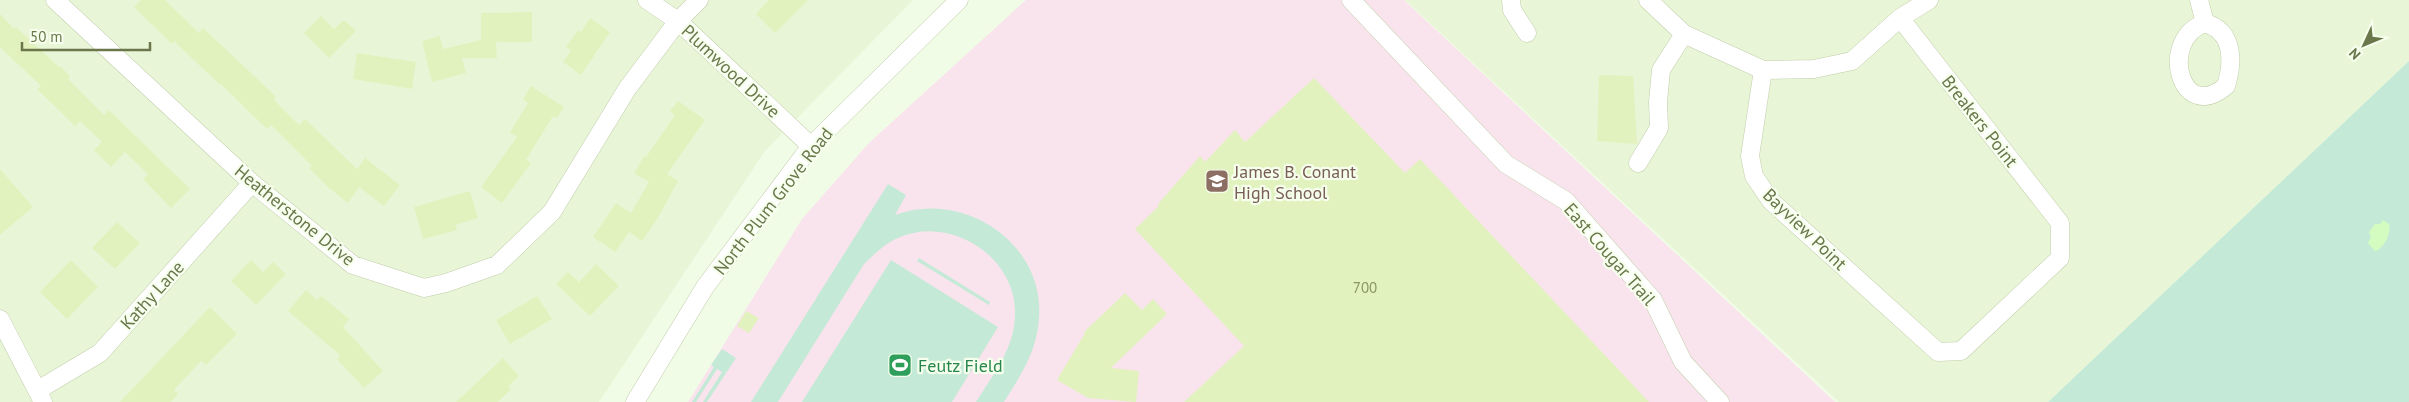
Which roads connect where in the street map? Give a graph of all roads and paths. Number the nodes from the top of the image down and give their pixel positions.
1 (55, 0) edge
2 (647, 0) edge
3 (699, 0) edge
4 (959, 0) edge
5 (1351, 0) edge
6 (1511, 0) edge
7 (1648, 0) edge
8 (1929, 0) edge
9 (2199, 0) edge
10 (1900, 18) junction
11 (678, 21) junction
12 (2205, 23) dead end
13 (1527, 33) dead end
14 (1684, 34) junction
15 (1763, 70) junction
16 (811, 146) junction
17 (1638, 162) dead end
18 (252, 183) junction
19 (0, 319) edge
20 (1938, 352) joint
21 (41, 396) edge
22 (635, 402) edge
23 (1720, 402) edge

1 - 18 street, Heatherstone Drive
2 - 11 street, Plumwood Drive
3 - 11 street, Heatherstone Drive
4 - 16 street, North Plum Grove Road
5 - 23 street, East Cougar Trail
6 - 13 street
7 - 14 street
8 - 10 street
9 - 12 street
10 - 15 street
10 - 20 street, Breakers Point
11 - 16 street, Plumwood Drive
11 - 18 street, Heatherstone Drive
14 - 15 street
14 - 17 street
15 - 20 street, Bayview Point
16 - 22 street, North Plum Grove Road
18 - 21 street, Kathy Lane
19 - 21 street

